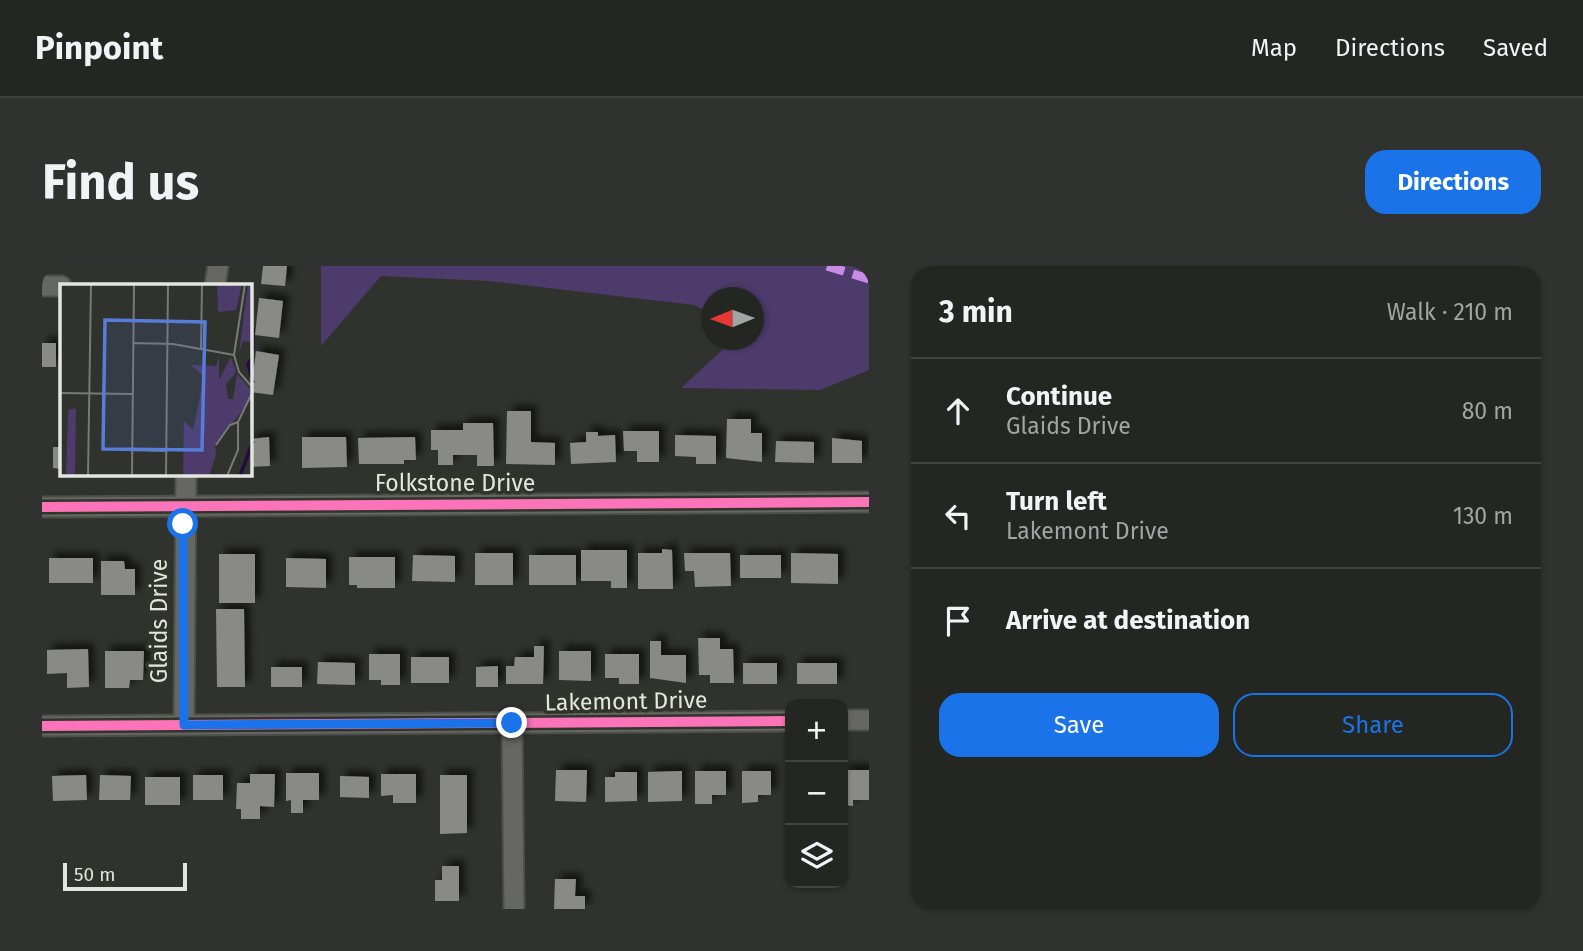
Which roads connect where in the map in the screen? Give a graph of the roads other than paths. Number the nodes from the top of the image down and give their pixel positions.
1 (218, 266) edge
2 (215, 284) edge
3 (42, 286) edge
4 (60, 286) edge
5 (186, 476) edge
6 (869, 502) edge
7 (184, 505) junction
8 (42, 507) edge
9 (848, 720) edge
10 (869, 720) edge
11 (785, 721) edge
12 (512, 723) junction
13 (184, 725) junction
14 (42, 726) edge
15 (514, 909) edge

1 - 2 street
3 - 4 street
5 - 7 street, Glaids Drive
6 - 7 street, Folkstone Drive
7 - 8 street, Folkstone Drive
7 - 13 street, Glaids Drive
9 - 10 street
11 - 12 street, Lakemont Drive
12 - 13 street, Lakemont Drive
12 - 15 street
13 - 14 street, Lakemont Drive

